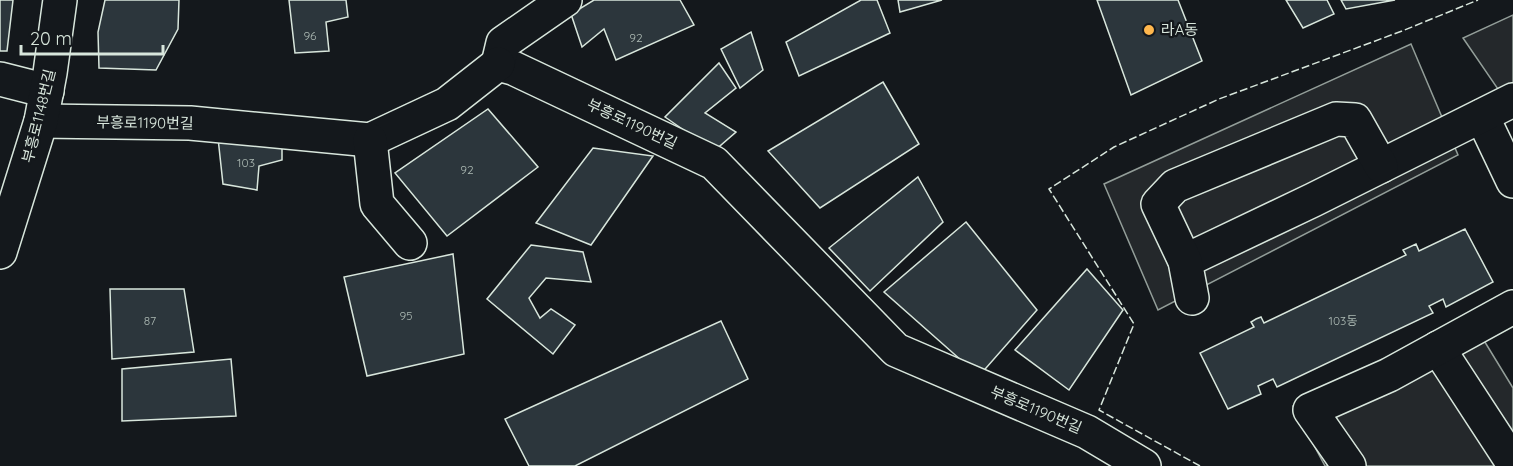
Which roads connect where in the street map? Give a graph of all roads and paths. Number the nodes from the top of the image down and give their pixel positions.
1 (60, 0) edge
2 (565, 0) edge
3 (498, 64) junction
4 (0, 79) edge
5 (1513, 100) edge
6 (44, 106) junction
7 (1482, 116) junction
8 (370, 140) junction
9 (1381, 166) junction
10 (1513, 180) edge
11 (9, 194) edge
12 (410, 243) dead end
13 (0, 252) edge
14 (1185, 261) junction
15 (1192, 298) dead end
16 (1513, 307) edge
17 (1438, 348) junction
18 (1513, 463) edge
19 (1144, 466) edge
20 (1349, 466) edge

1 - 6 street, 부흥로1148번길
2 - 3 street
3 - 8 street
3 - 19 street, 부흥로1190번길
4 - 6 street, 부흥로1190번길
5 - 7 street
6 - 8 street, 부흥로1190번길
6 - 11 street, 부흥로1148번길
7 - 9 street
7 - 10 street
8 - 12 street
9 - 14 street
9 - 14 street
11 - 13 street, 부흥로1148번길
14 - 15 street
16 - 17 street
17 - 18 street
17 - 20 street

